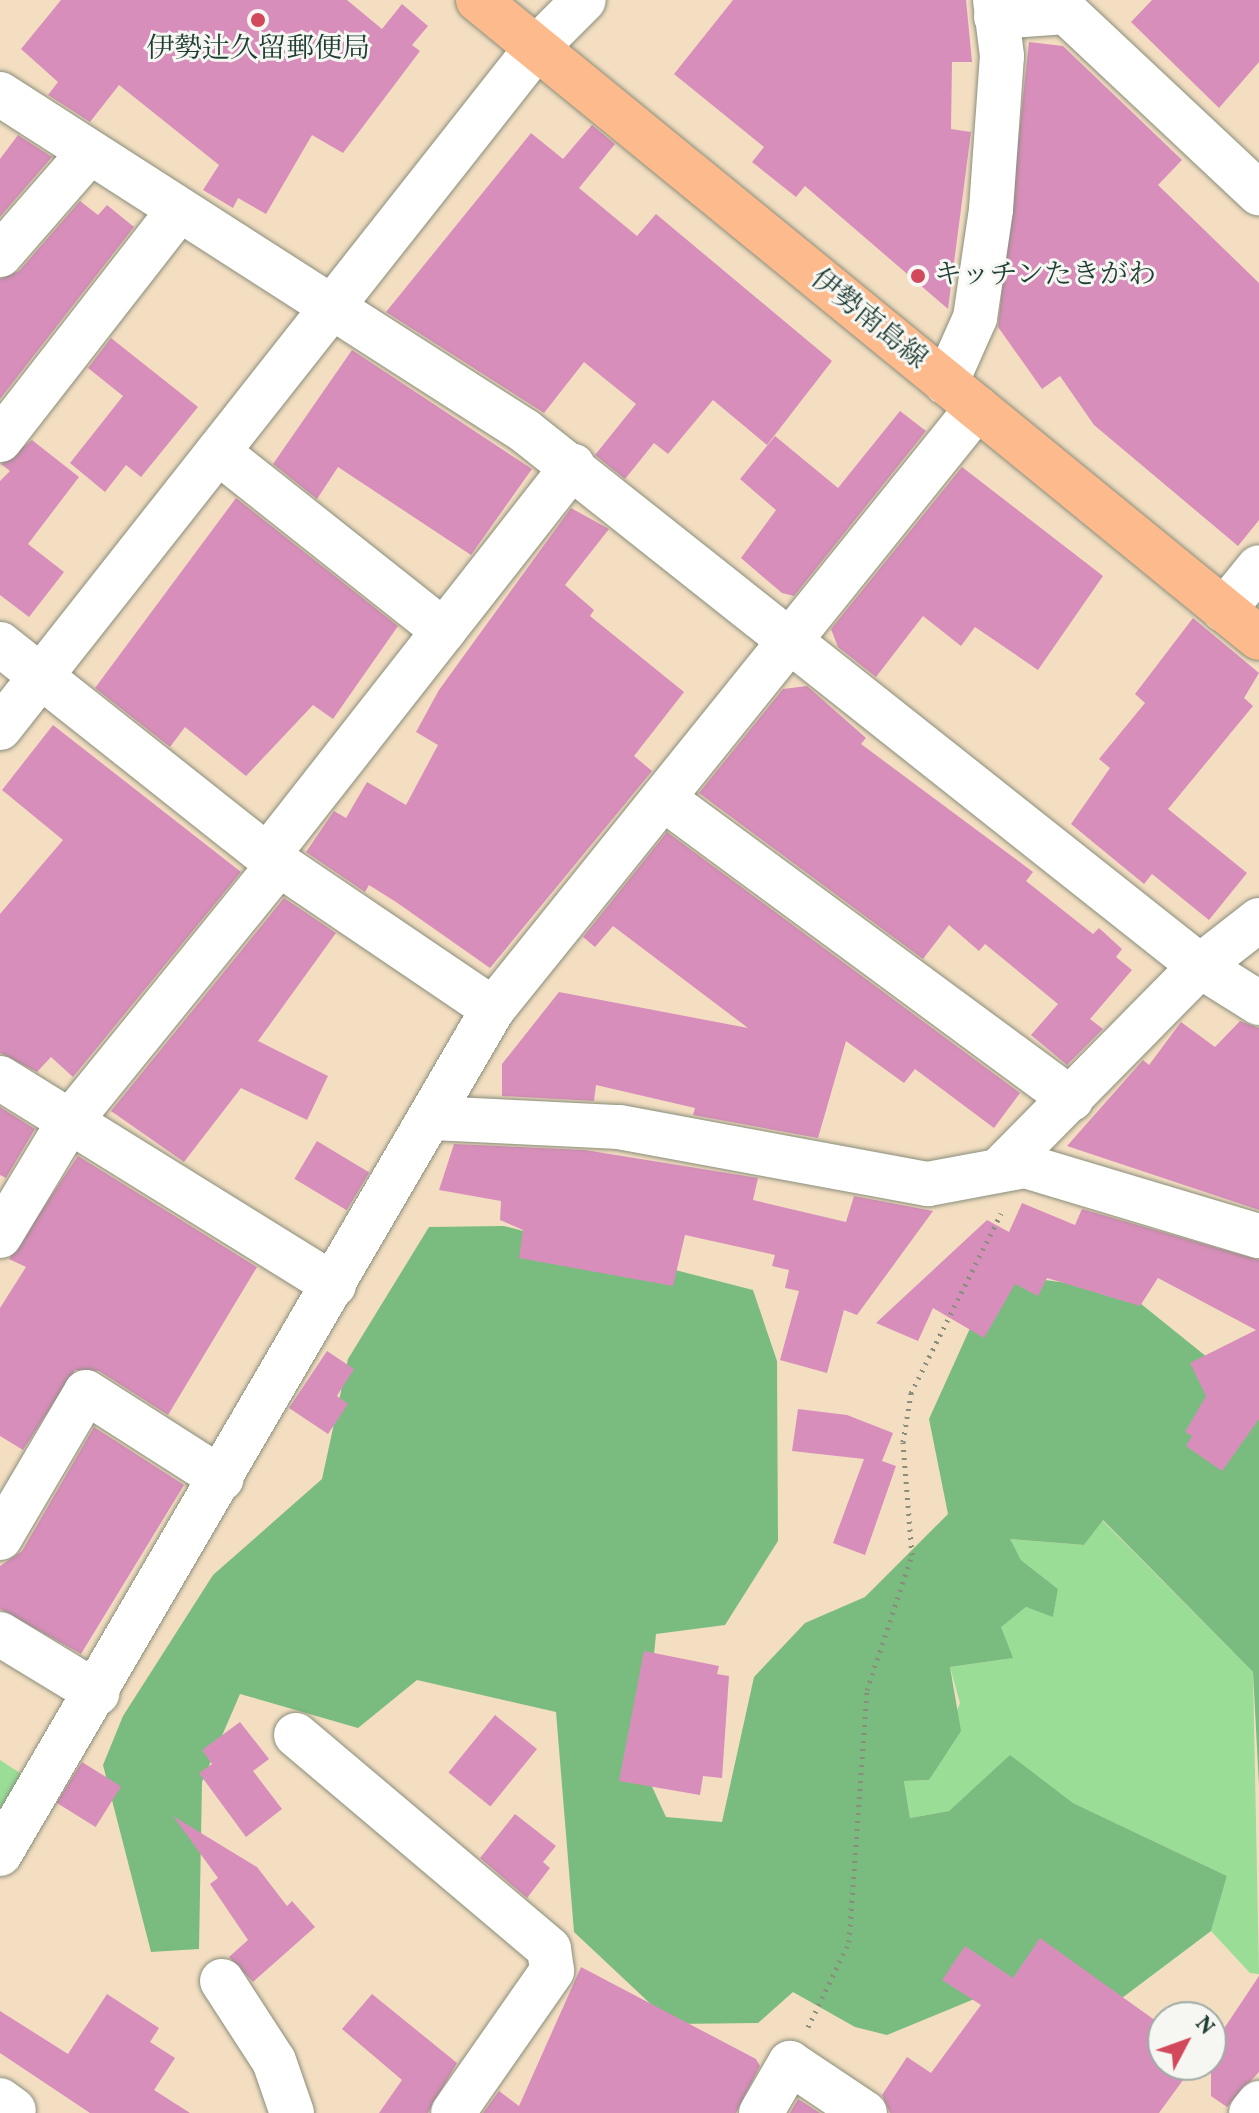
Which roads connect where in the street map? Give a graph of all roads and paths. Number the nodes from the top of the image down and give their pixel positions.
1 (478, 0) edge
2 (584, 0) edge
3 (1081, 6) edge
4 (996, 8) edge
5 (537, 47) junction
6 (0, 94) edge
7 (88, 154) junction
8 (1259, 193) edge
9 (179, 210) junction
10 (0, 255) edge
11 (332, 308) junction
12 (961, 396) junction
13 (0, 440) edge
14 (218, 452) junction
15 (573, 466) junction
16 (1259, 567) edge
17 (1224, 610) junction
18 (444, 631) junction
19 (1259, 638) edge
20 (789, 642) junction
21 (0, 644) edge
22 (40, 677) junction
23 (0, 728) edge
24 (664, 799) junction
25 (273, 860) junction
26 (1259, 920) edge
27 (1200, 966) junction
28 (1259, 1003) edge
29 (493, 1009) junction
30 (0, 1078) edge
31 (1071, 1099) junction
32 (434, 1118) junction
33 (67, 1125) junction
34 (1014, 1166) junction
35 (0, 1236) edge
36 (1259, 1236) edge
37 (334, 1285) junction
38 (222, 1479) junction
39 (0, 1538) edge
40 (0, 1634) edge
41 (97, 1693) junction
42 (296, 1735) dead end
43 (0, 1854) edge
44 (222, 1981) dead end
45 (790, 2063) junction
46 (1259, 2103) edge
47 (292, 2113) edge
48 (453, 2113) edge
49 (761, 2113) edge
50 (865, 2113) edge
51 (1251, 2113) edge

1 - 5 main road, 伊勢南島線
2 - 5 street
3 - 4 street
3 - 8 street
4 - 12 street
5 - 11 street
5 - 12 main road, 伊勢南島線
6 - 7 street
7 - 9 street
7 - 10 street
9 - 11 street
9 - 13 street
11 - 14 street
11 - 15 street
12 - 17 main road, 伊勢南島線
12 - 20 street
14 - 18 street
14 - 22 street
15 - 18 street
15 - 20 street
16 - 17 street
17 - 19 main road, 伊勢南島線
18 - 25 street
20 - 24 street
20 - 27 street
21 - 22 street
22 - 23 street
22 - 25 street
24 - 29 street
24 - 31 street
25 - 29 street
25 - 33 street
26 - 27 street
27 - 28 street
27 - 31 street
29 - 32 street
30 - 33 street
31 - 34 street
32 - 34 street
32 - 37 street
33 - 35 street
33 - 37 street
34 - 36 street
34 - 45 path
37 - 38 street
38 - 39 street
38 - 41 street
40 - 41 street
41 - 43 street
42 - 48 street
44 - 47 street
45 - 49 street
45 - 50 street
46 - 51 street

